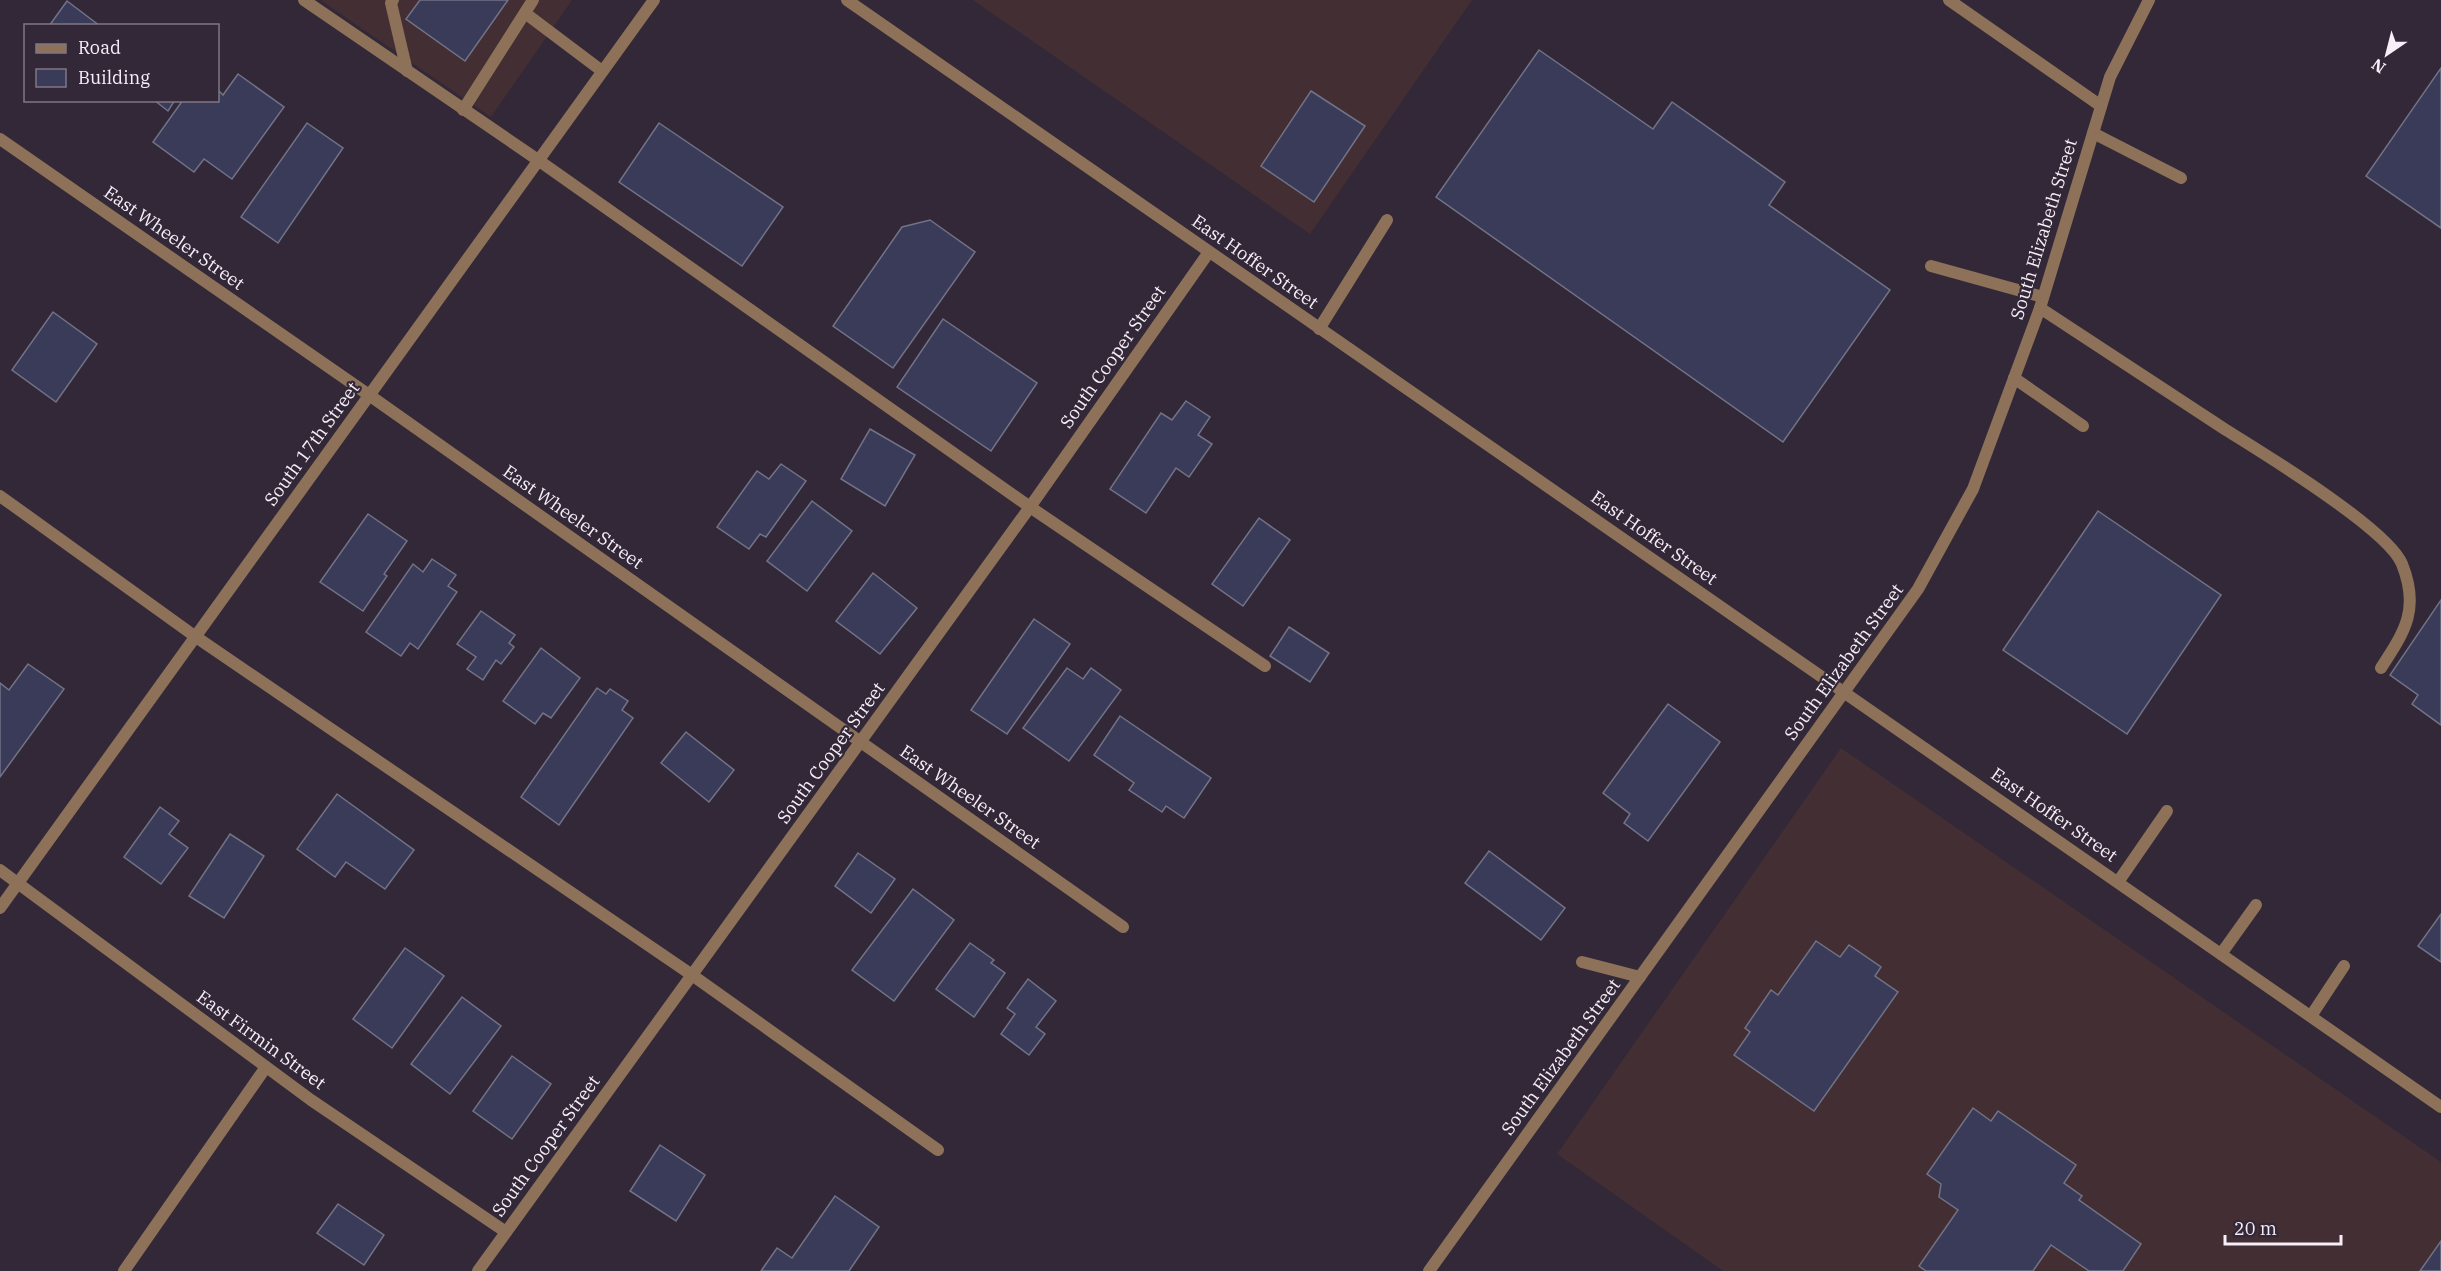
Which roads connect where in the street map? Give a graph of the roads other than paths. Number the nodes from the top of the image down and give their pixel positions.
1 (304, 0) edge
2 (393, 0) edge
3 (533, 0) edge
4 (654, 0) edge
5 (847, 0) edge
6 (1949, 0) edge
7 (2149, 0) edge
8 (525, 13) junction
9 (407, 71) junction
10 (602, 71) junction
11 (2101, 106) junction
12 (463, 110) junction
13 (2093, 133) junction
14 (0, 139) edge
15 (538, 160) junction
16 (2181, 178) dead end
17 (1387, 220) dead end
18 (1209, 252) junction
19 (1931, 266) dead end
20 (2042, 302) junction
21 (1319, 329) junction
22 (2014, 378) junction
23 (369, 395) junction
24 (2083, 426) dead end
25 (0, 496) edge
26 (1030, 507) junction
27 (196, 637) junction
28 (1265, 666) dead end
29 (2380, 668) dead end
30 (1845, 692) junction
31 (861, 742) junction
32 (2167, 811) dead end
33 (0, 870) edge
34 (19, 882) junction
35 (2118, 882) junction
36 (2256, 905) dead end
37 (0, 909) edge
38 (1123, 927) dead end
39 (2222, 954) junction
40 (1582, 962) dead end
41 (2344, 966) dead end
42 (692, 975) junction
43 (1640, 977) junction
44 (2311, 1016) junction
45 (266, 1067) junction
46 (2441, 1107) edge
47 (938, 1150) dead end
48 (506, 1232) junction
49 (124, 1271) edge
50 (478, 1271) edge
51 (1429, 1271) edge

1 - 9 street
2 - 9 street
3 - 8 street
4 - 10 street, South 17th Street
5 - 18 street, East Hoffer Street
6 - 11 street
7 - 11 street, South Elizabeth Street
8 - 10 street
8 - 12 street
9 - 12 street
10 - 15 street, South 17th Street
11 - 13 street, South Elizabeth Street
12 - 15 street
13 - 16 street
13 - 20 street, South Elizabeth Street
14 - 23 street, East Wheeler Street
15 - 23 street, South 17th Street
15 - 26 street
17 - 21 street
18 - 21 street, East Hoffer Street
18 - 26 street, South Cooper Street
19 - 20 street
20 - 22 street, South Elizabeth Street
20 - 29 street
21 - 30 street, East Hoffer Street
22 - 24 street
22 - 30 street, South Elizabeth Street
23 - 27 street, South 17th Street
23 - 31 street, East Wheeler Street
25 - 27 street
26 - 28 street
26 - 31 street, South Cooper Street
27 - 34 street, South 17th Street
27 - 42 street
30 - 35 street, East Hoffer Street
30 - 43 street, South Elizabeth Street
31 - 38 street, East Wheeler Street
31 - 42 street, South Cooper Street
32 - 35 street
33 - 34 street, East Firmin Street
34 - 37 street, South 17th Street
34 - 45 street, East Firmin Street
35 - 39 street, East Hoffer Street
36 - 39 street
39 - 44 street, East Hoffer Street
40 - 43 street
41 - 44 street
42 - 47 street
42 - 48 street, South Cooper Street
43 - 51 street, South Elizabeth Street
44 - 46 street, East Hoffer Street
45 - 48 street, East Firmin Street
45 - 49 street
48 - 50 street, South Cooper Street

